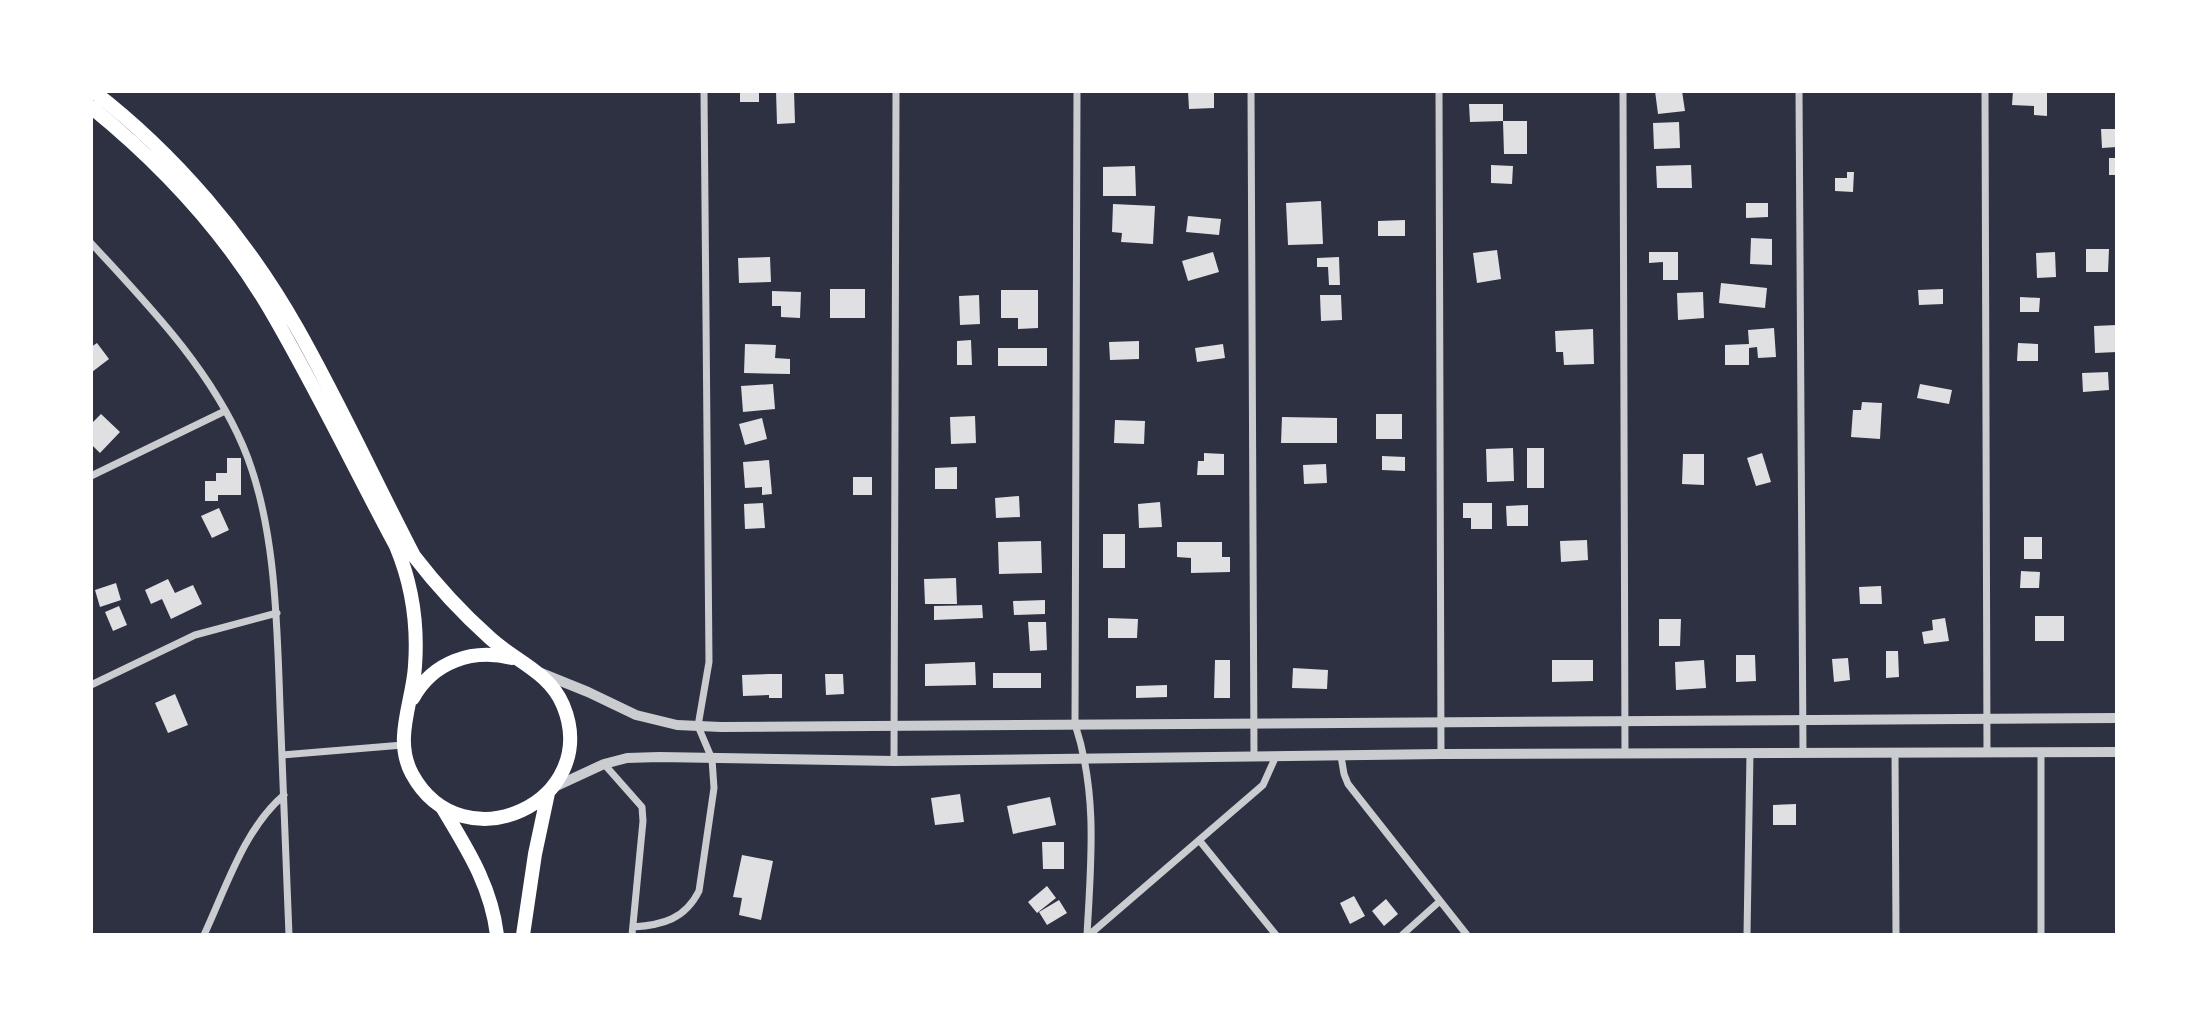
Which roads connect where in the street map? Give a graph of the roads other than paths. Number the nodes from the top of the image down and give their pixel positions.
1 (93, 91) edge
2 (704, 91) edge
3 (896, 91) edge
4 (1077, 91) edge
5 (1251, 91) edge
6 (1440, 91) edge
7 (1623, 91) edge
8 (1799, 91) edge
9 (1985, 91) edge
10 (91, 107) edge
11 (91, 243) edge
12 (225, 411) junction
13 (91, 476) edge
14 (277, 613) junction
15 (518, 660) junction
16 (537, 671) junction
17 (91, 685) edge
18 (409, 706) junction
19 (1987, 718) junction
20 (2117, 718) edge
21 (1803, 719) junction
22 (1624, 720) junction
23 (1441, 722) junction
24 (1254, 723) junction
25 (1075, 724) junction
26 (894, 725) junction
27 (698, 726) junction
28 (402, 745) junction
29 (1803, 752) junction
30 (1987, 752) junction
31 (2041, 752) junction
32 (2117, 752) edge
33 (1750, 753) junction
34 (1895, 753) junction
35 (1441, 754) junction
36 (1625, 754) junction
37 (282, 755) junction
38 (1341, 756) junction
39 (1086, 757) junction
40 (1254, 757) junction
41 (1276, 757) junction
42 (712, 759) junction
43 (894, 761) junction
44 (604, 764) junction
45 (549, 791) junction
46 (284, 795) junction
47 (442, 807) junction
48 (1199, 840) junction
49 (1440, 901) junction
50 (633, 931) edge
51 (204, 935) edge
52 (289, 935) edge
53 (497, 935) edge
54 (523, 935) edge
55 (1088, 935) edge
56 (1276, 935) edge
57 (1402, 935) edge
58 (1467, 935) edge
59 (1747, 935) edge
60 (1896, 935) edge
61 (2041, 935) edge

1 - 15 main road
2 - 27 street
3 - 26 street
4 - 25 street
5 - 24 street
6 - 23 street
7 - 22 street
8 - 21 street
9 - 19 street
10 - 18 main road
11 - 12 street
12 - 13 street
12 - 14 street
14 - 17 street
14 - 37 street
15 - 16 main road
15 - 18 main road
16 - 27 street
16 - 45 main road
18 - 28 main road
19 - 20 street
19 - 21 street
19 - 30 street
21 - 22 street
21 - 29 street
22 - 23 street
22 - 36 street
23 - 24 street
23 - 35 street
24 - 25 street
24 - 40 street
25 - 26 street
25 - 39 street
26 - 27 street
26 - 43 street
27 - 42 street
28 - 37 street
28 - 47 main road
29 - 33 street
29 - 34 street
30 - 31 street
30 - 34 street
31 - 32 street
31 - 61 street
33 - 36 street
33 - 59 street
34 - 60 street
35 - 36 street
35 - 38 street
37 - 46 street
38 - 41 street
38 - 49 street
39 - 40 street
39 - 43 street
39 - 55 street
40 - 41 street
41 - 48 street
42 - 43 street
42 - 44 street
42 - 50 street
44 - 45 street
44 - 50 street
45 - 47 main road
45 - 54 main road
46 - 51 street
46 - 52 street
47 - 53 main road
48 - 55 street
48 - 56 street
49 - 57 street
49 - 58 street

